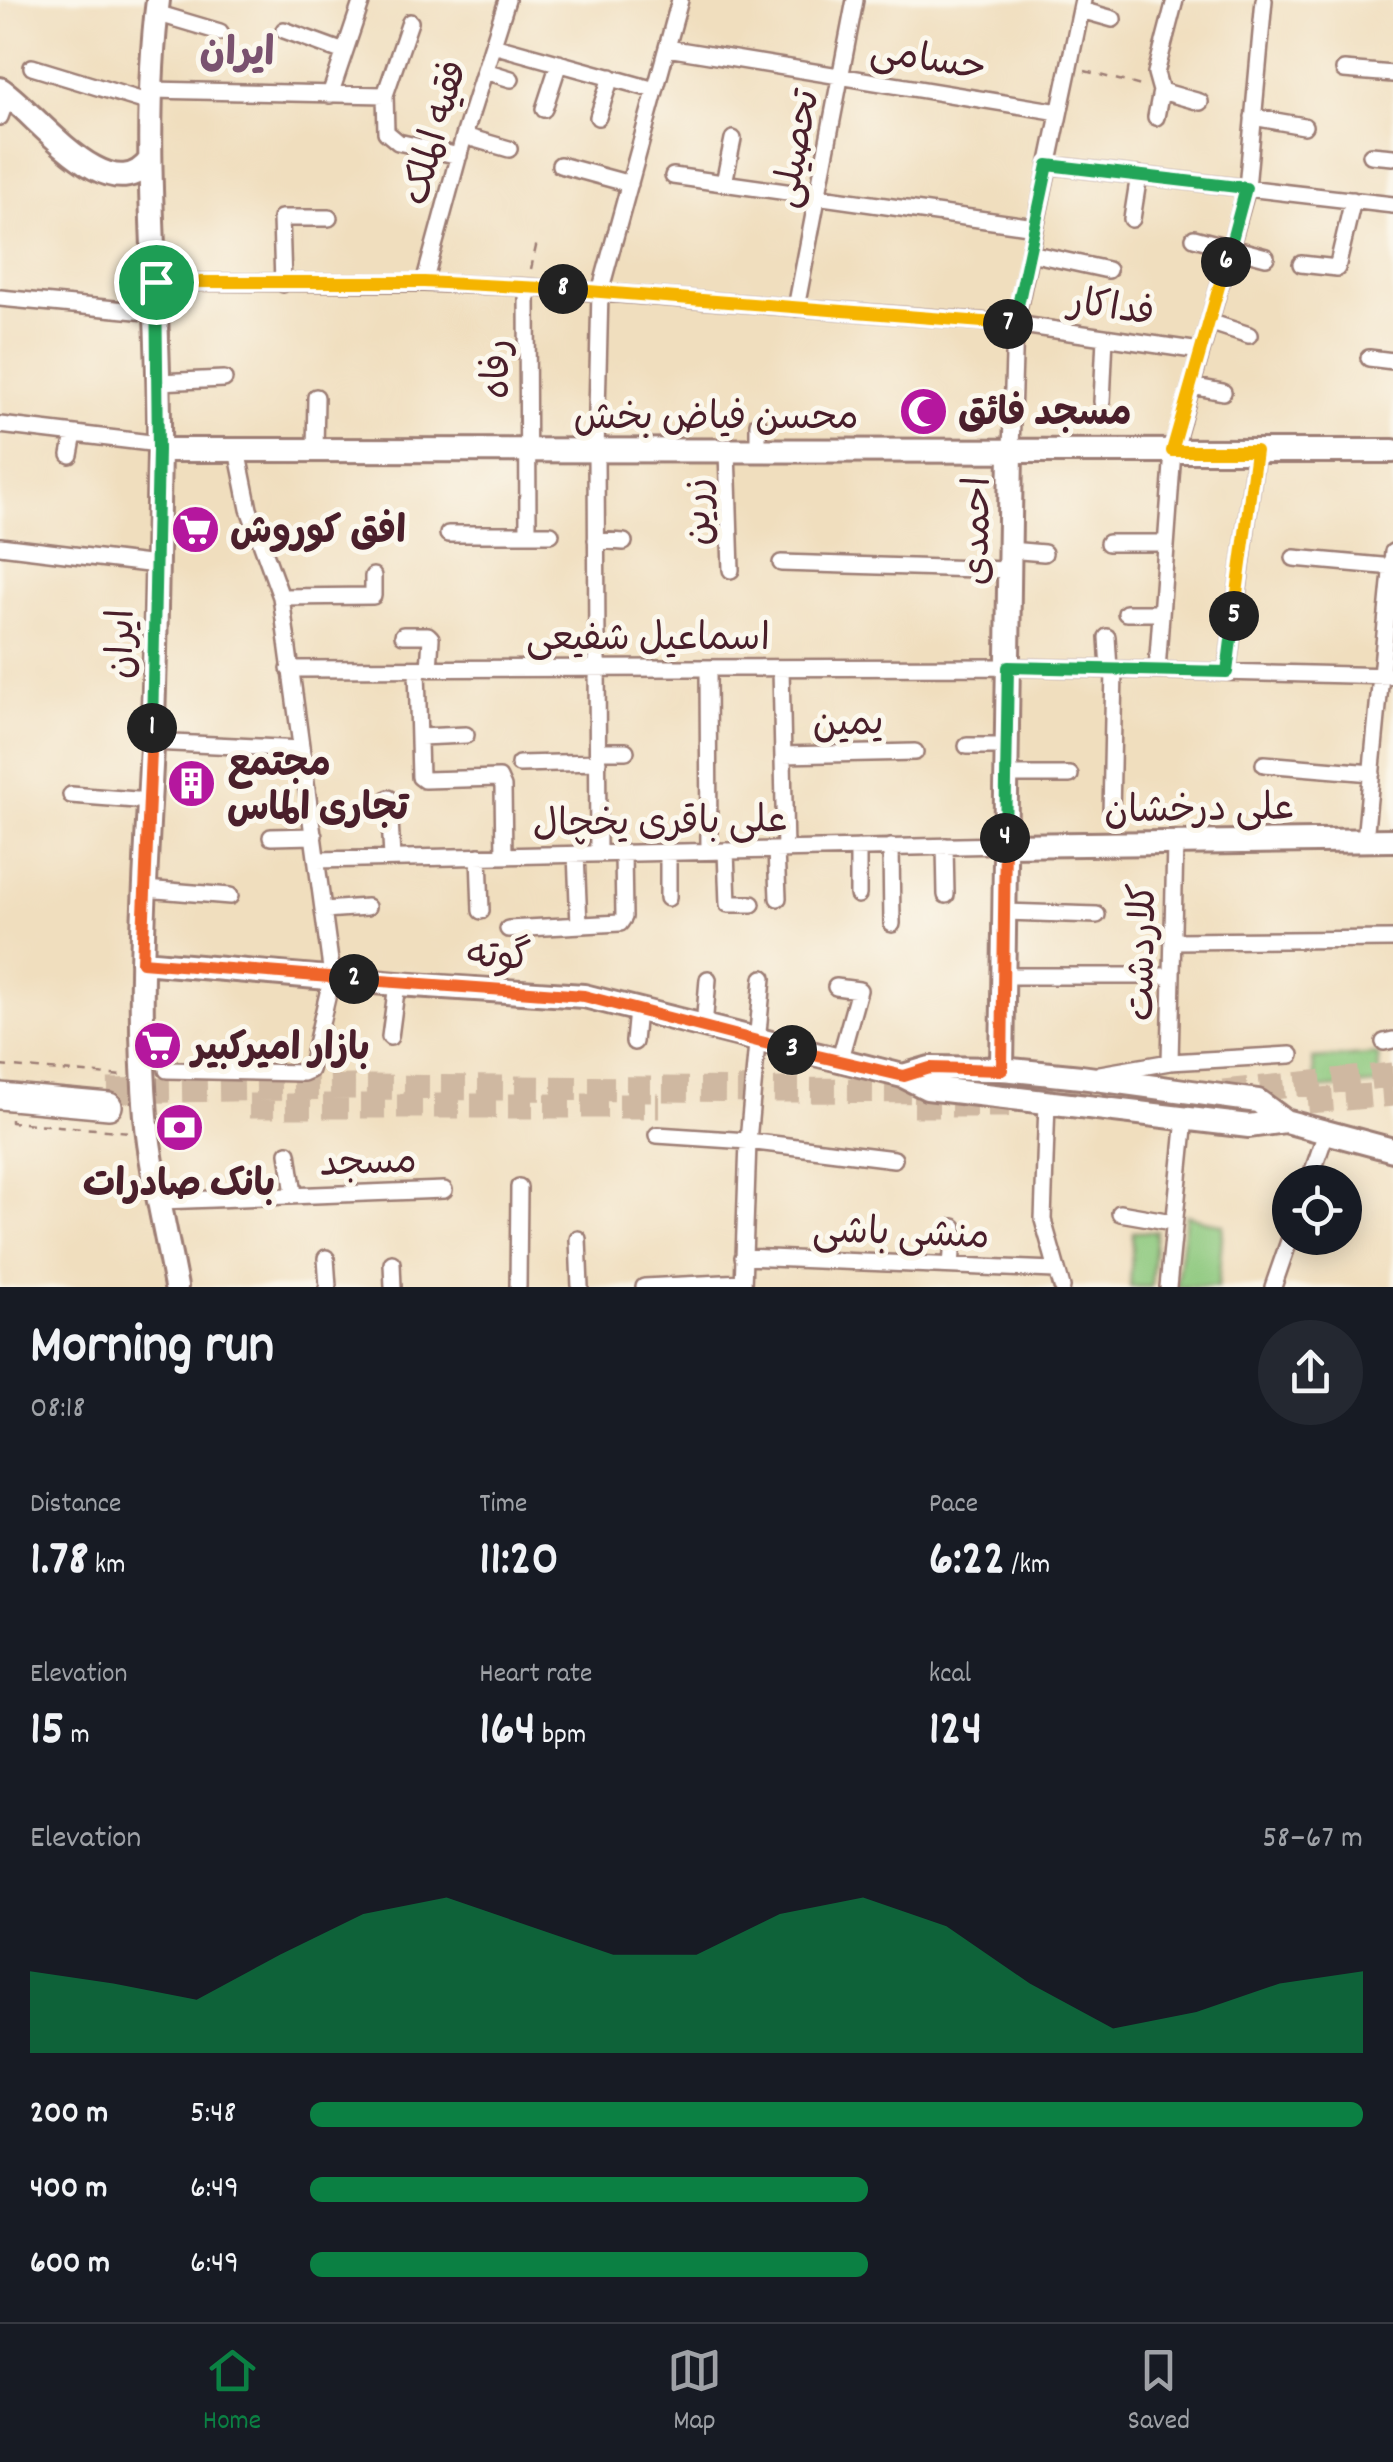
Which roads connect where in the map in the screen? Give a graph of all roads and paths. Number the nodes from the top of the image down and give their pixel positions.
1 (362, 0) edge
2 (508, 0) edge
3 (680, 0) edge
4 (855, 0) edge
5 (1175, 0) edge
6 (1264, 0) edge
7 (1082, 5) edge
8 (157, 6) edge
9 (1113, 19) dead end
10 (410, 22) dead end
11 (284, 30) dead end
12 (220, 32) dead end
13 (493, 45) junction
14 (667, 48) junction
15 (344, 52) junction
16 (559, 63) junction
17 (32, 66) dead end
18 (1069, 67) junction
19 (485, 70) junction
20 (1344, 70) dead end
21 (1393, 74) edge
22 (840, 76) junction
23 (510, 78) dead end
24 (611, 78) junction
25 (656, 90) junction
26 (1160, 91) junction
27 (330, 95) junction
28 (385, 95) junction
29 (151, 97) junction
30 (3, 100) edge
31 (1200, 102) dead end
32 (544, 109) dead end
33 (1060, 112) junction
34 (598, 117) dead end
35 (1156, 117) dead end
36 (1253, 117) junction
37 (1304, 126) dead end
38 (464, 136) junction
39 (732, 139) dead end
40 (509, 149) dead end
41 (1371, 155) dead end
42 (459, 156) junction
43 (1393, 157) edge
44 (150, 160) junction
45 (560, 165) dead end
46 (1048, 165) junction
47 (1139, 175) junction
48 (673, 176) dead end
49 (724, 183) junction
50 (630, 184) junction
51 (1246, 188) junction
52 (818, 196) junction
53 (1353, 200) junction
54 (1393, 205) edge
55 (329, 218) dead end
56 (1132, 219) dead end
57 (1035, 227) junction
58 (1194, 238) dead end
59 (537, 242) dead end
60 (1230, 247) junction
61 (1030, 253) junction
62 (1266, 257) dead end
63 (1301, 264) dead end
64 (1108, 270) dead end
65 (156, 282) junction
66 (424, 282) junction
67 (283, 284) junction
68 (528, 287) junction
69 (600, 292) junction
70 (0, 298) edge
71 (796, 308) junction
72 (157, 312) junction
73 (1208, 322) junction
74 (1014, 324) junction
75 (1249, 335) dead end
76 (1104, 337) junction
77 (1200, 351) junction
78 (1370, 358) dead end
79 (1393, 361) edge
80 (224, 379) dead end
81 (158, 382) junction
82 (1190, 386) junction
83 (1222, 392) dead end
84 (316, 397) dead end
85 (1102, 402) dead end
86 (758, 424) dead end
87 (0, 426) edge
88 (74, 434) junction
89 (158, 447) junction
90 (237, 450) junction
91 (315, 450) junction
92 (527, 450) junction
93 (596, 450) junction
94 (1011, 450) junction
95 (726, 451) junction
96 (758, 451) junction
97 (1172, 451) junction
98 (1256, 451) junction
99 (1393, 451) edge
100 (70, 455) dead end
101 (448, 534) dead end
102 (528, 534) junction
103 (551, 534) dead end
104 (596, 540) junction
105 (624, 542) dead end
106 (1166, 542) junction
107 (1108, 543) dead end
108 (0, 546) edge
109 (1044, 553) dead end
110 (1294, 558) dead end
111 (1009, 560) junction
112 (1392, 562) edge
113 (781, 563) dead end
114 (156, 565) junction
115 (731, 570) dead end
116 (373, 576) dead end
117 (281, 597) junction
118 (1126, 613) dead end
119 (1161, 613) junction
120 (403, 635) dead end
121 (1107, 637) dead end
122 (1008, 667) junction
123 (597, 668) junction
124 (708, 668) junction
125 (781, 668) junction
126 (289, 669) junction
127 (423, 669) junction
128 (1111, 669) junction
129 (1157, 670) junction
130 (1227, 672) junction
131 (1387, 676) edge
132 (466, 735) dead end
133 (420, 737) junction
134 (152, 742) junction
135 (967, 746) dead end
136 (1007, 746) junction
137 (302, 748) junction
138 (626, 751) dead end
139 (914, 752) dead end
140 (783, 756) junction
141 (598, 757) junction
142 (1393, 760) edge
143 (519, 764) dead end
144 (1264, 764) dead end
145 (1372, 766) junction
146 (1006, 775) junction
147 (1070, 775) dead end
148 (71, 795) dead end
149 (389, 798) dead end
150 (149, 802) junction
151 (1112, 816) dead end
152 (271, 836) dead end
153 (314, 836) junction
154 (1366, 840) junction
155 (1393, 840) edge
156 (1175, 843) junction
157 (1005, 845) junction
158 (944, 846) junction
159 (858, 848) junction
160 (891, 848) junction
161 (781, 850) junction
162 (718, 851) junction
163 (668, 852) junction
164 (623, 853) junction
165 (576, 854) junction
166 (598, 854) junction
167 (479, 856) junction
168 (504, 856) junction
169 (392, 858) junction
170 (317, 860) junction
171 (144, 889) junction
172 (858, 895) dead end
173 (946, 895) dead end
174 (230, 896) dead end
175 (668, 898) dead end
176 (778, 898) dead end
177 (752, 904) dead end
178 (367, 907) dead end
179 (324, 910) junction
180 (481, 911) dead end
181 (1004, 912) junction
182 (1097, 915) dead end
183 (892, 924) dead end
184 (579, 925) junction
185 (508, 928) dead end
186 (1393, 939) edge
187 (1173, 941) junction
188 (142, 962) junction
189 (332, 976) junction
190 (1004, 976) junction
191 (1172, 976) junction
192 (763, 978) dead end
193 (708, 979) dead end
194 (397, 984) junction
195 (836, 987) dead end
196 (638, 1010) junction
197 (704, 1027) junction
198 (390, 1037) dead end
199 (634, 1042) dead end
200 (758, 1042) junction
201 (1291, 1055) dead end
202 (839, 1062) junction
203 (1170, 1062) junction
204 (0, 1066) edge
205 (992, 1069) junction
206 (155, 1074) junction
207 (904, 1076) junction
208 (1081, 1076) junction
209 (981, 1094) junction
210 (4, 1095) edge
211 (108, 1098) tunnel mouth
212 (1046, 1102) junction
213 (1185, 1118) junction
214 (1285, 1120) junction
215 (148, 1133) junction
216 (1326, 1133) junction
217 (656, 1134) dead end
218 (748, 1142) junction
219 (1393, 1150) edge
220 (288, 1153) dead end
221 (894, 1160) dead end
222 (1315, 1165) edge
223 (519, 1186) dead end
224 (444, 1190) dead end
225 (294, 1194) junction
226 (161, 1200) junction
227 (1120, 1213) dead end
228 (1172, 1222) junction
229 (954, 1226) dead end
230 (578, 1239) dead end
231 (1284, 1255) edge
232 (744, 1257) junction
233 (326, 1258) dead end
234 (392, 1263) dead end
235 (951, 1266) junction
236 (1055, 1270) junction
237 (743, 1284) edge
238 (176, 1287) edge
239 (328, 1287) edge
240 (392, 1287) edge
241 (518, 1287) edge
242 (580, 1287) edge
243 (644, 1287) edge
244 (1062, 1287) edge
245 (1168, 1287) edge
246 (1273, 1287) edge

1 - 15 street
2 - 13 street, فقیه الملک
3 - 14 street
4 - 22 street, تحصیلی
5 - 26 street
6 - 36 street
7 - 9 street
7 - 18 street, احمدی
8 - 12 street
8 - 29 street, ایران
10 - 28 street
11 - 15 street
13 - 16 street
13 - 19 street, فقیه الملک
14 - 22 street, حسامی
14 - 25 street
15 - 27 street
16 - 24 street
16 - 32 street
17 - 29 street
18 - 26 path
18 - 33 street, احمدی
19 - 23 street
19 - 38 street, فقیه الملک
20 - 21 street
22 - 33 street, حسامی
22 - 52 street, تحصیلی
24 - 25 street
24 - 34 street
25 - 50 street
26 - 31 street
26 - 35 street
27 - 28 street
27 - 29 street
28 - 42 street
29 - 44 street, ایران
30 - 44 street
33 - 46 street, احمدی
36 - 37 street
36 - 51 street
38 - 40 street
38 - 42 street, فقیه الملک
39 - 49 street
41 - 43 street
42 - 66 street, فقیه الملک
44 - 65 street, ایران
45 - 50 street
46 - 47 street
46 - 57 street, احمدی
47 - 51 street
47 - 56 street
48 - 49 street
49 - 52 street
50 - 69 street
51 - 53 street
51 - 60 street
52 - 57 street
52 - 71 street, تحصیلی
53 - 54 street
53 - 63 street
55 - 67 street
57 - 61 street, احمدی
58 - 60 street
59 - 68 path
60 - 62 street
60 - 73 street
61 - 64 street, فداکار
61 - 74 street, احمدی
65 - 67 street, فداکار
65 - 72 street, ایران
66 - 67 street, فداکار
66 - 68 street, فداکار
68 - 69 street, فداکار
68 - 92 street, رفاه
69 - 71 street, فداکار
69 - 93 street
70 - 72 street
71 - 74 street, فداکار
72 - 81 street, ایران
73 - 75 street
73 - 77 street
74 - 76 street, فداکار
74 - 94 street, احمدی
76 - 77 street, فداکار
76 - 85 street
77 - 82 street
78 - 79 street
80 - 81 street
81 - 89 street, ایران
82 - 83 street
82 - 97 street
84 - 91 street
86 - 96 street
87 - 88 street
88 - 89 street
88 - 100 street
89 - 90 street, محسن فیاض بخش
89 - 114 street, ایران
90 - 91 street, محسن فیاض بخش
90 - 117 street
91 - 92 street, محسن فیاض بخش
92 - 93 street, محسن فیاض بخش
92 - 102 street, رفاه
93 - 95 street, محسن فیاض بخش
93 - 104 street
94 - 96 street, محسن فیاض بخش
94 - 97 street, محسن فیاض بخش
94 - 111 street, احمدی
95 - 96 street, محسن فیاض بخش
95 - 115 street, زرین
97 - 98 street, محسن فیاض بخش
97 - 106 street
98 - 99 street, محسن فیاض بخش
98 - 130 street
101 - 102 street
102 - 103 street
104 - 105 street
104 - 123 street
106 - 107 street
106 - 119 street
108 - 114 street
109 - 111 street
110 - 112 street
111 - 113 street
111 - 122 street, احمدی
112 - 131 street
114 - 134 street, ایران
116 - 117 street
117 - 126 street
118 - 119 street
119 - 129 street
120 - 127 street
121 - 128 street
122 - 125 street, اسماعیل شفیعی
122 - 128 street, اسماعیل شفیعی
122 - 136 street, احمدی
123 - 124 street, اسماعیل شفیعی
123 - 127 street, اسماعیل شفیعی
123 - 141 street
124 - 125 street, اسماعیل شفیعی
124 - 162 street
125 - 140 street
126 - 127 street, اسماعیل شفیعی
126 - 137 street
127 - 133 street
128 - 129 street, اسماعیل شفیعی
128 - 151 street
129 - 130 street, اسماعیل شفیعی
130 - 131 street, اسماعیل شفیعی
131 - 145 street
132 - 133 street
133 - 168 street
134 - 137 street
134 - 150 street, ایران
135 - 136 street
136 - 146 street, احمدی
137 - 153 street
138 - 141 street
139 - 140 street, یمین
140 - 161 street
141 - 143 street
141 - 166 street
142 - 145 street
144 - 145 street
145 - 154 street
146 - 147 street
146 - 157 street, احمدی
148 - 150 street
149 - 169 street
150 - 171 street, ایران
152 - 153 street
153 - 170 street
154 - 155 street, علی درخشان
154 - 156 street, علی درخشان
156 - 157 street, علی درخشان
156 - 187 street, کلاردشت
157 - 158 street, علی باقری یخچال
157 - 181 street, احمدی
158 - 160 street, علی باقری یخچال
158 - 173 street
159 - 160 street, علی باقری یخچال
159 - 161 street, علی باقری یخچال
159 - 172 street
160 - 183 street
161 - 162 street, علی باقری یخچال
161 - 176 street
162 - 163 street, علی باقری یخچال
162 - 177 street
163 - 164 street, علی باقری یخچال
163 - 175 street
164 - 166 street, علی باقری یخچال
164 - 184 street
165 - 166 street, علی باقری یخچال
165 - 168 street, علی باقری یخچال
165 - 184 street
167 - 168 street, علی باقری یخچال
167 - 169 street, علی باقری یخچال
167 - 180 street
169 - 170 street, علی باقری یخچال
170 - 179 street
171 - 174 street
171 - 188 street, ایران
178 - 179 street
179 - 189 street
181 - 182 street
181 - 190 street, احمدی
184 - 185 street
186 - 187 street
187 - 191 street, کلاردشت
188 - 189 street, گوته
188 - 206 street, ایران
189 - 194 street, گوته
189 - 206 street
190 - 191 street
190 - 205 street, احمدی
191 - 203 street, کلاردشت
192 - 200 street
193 - 197 street
194 - 196 street, گوته
194 - 198 street
195 - 202 street
196 - 197 street, گوته
196 - 199 street
197 - 200 street, گوته
200 - 202 street, گوته
200 - 218 street
201 - 203 street
202 - 207 street, گوته
203 - 208 street
204 - 206 path
205 - 207 street, گوته
205 - 208 street, گوته
205 - 209 street, احمدی
206 - 215 street, ایران
207 - 209 street, گوته
208 - 214 street, گوته
209 - 212 street, گوته
210 - 211 main road
210 - 215 path
212 - 213 street, گوته
212 - 236 street
213 - 214 street, گوته
213 - 228 street
214 - 216 street, گوته
215 - 226 street, ایران
216 - 219 street, گوته
216 - 222 street
217 - 218 street
218 - 221 street
218 - 232 street
220 - 225 street, مسجد
223 - 241 street
224 - 225 street, مسجد
225 - 226 street, مسجد
226 - 238 street, ایران
227 - 228 street
228 - 245 street
229 - 235 street
230 - 242 street
231 - 246 street
232 - 235 street, منشی باشی
232 - 237 street
233 - 239 street
234 - 240 street
235 - 236 street, منشی باشی
236 - 244 street
237 - 243 street

